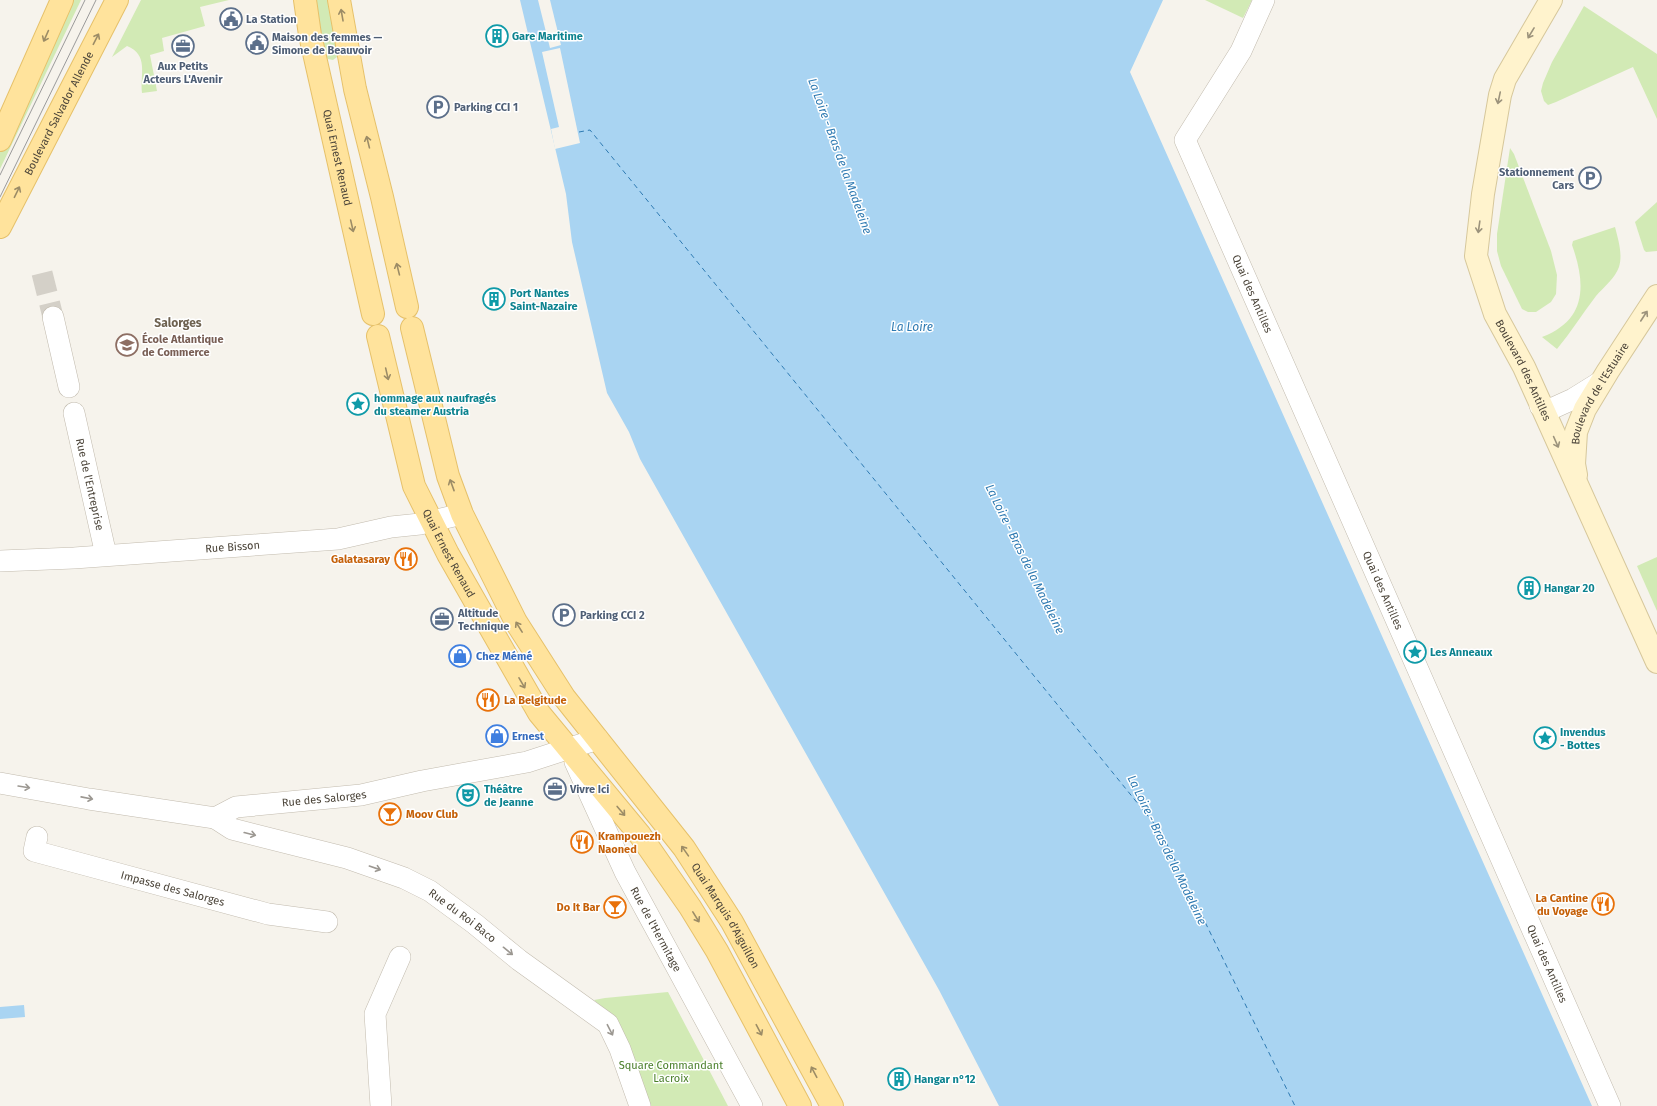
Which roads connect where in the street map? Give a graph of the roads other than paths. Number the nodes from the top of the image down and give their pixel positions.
1 (62, 0) edge
2 (117, 0) edge
3 (305, 0) edge
4 (339, 0) edge
5 (1264, 0) edge
6 (1548, 1) edge
7 (0, 140) edge
8 (0, 227) edge
9 (1657, 296) edge
10 (407, 307) dead end
11 (373, 314) dead end
12 (53, 317) tunnel mouth
13 (412, 328) dead end
14 (378, 336) dead end
15 (1602, 381) junction
16 (69, 387) dead end
17 (1540, 406) junction
18 (74, 413) dead end
19 (1583, 500) junction
20 (462, 514) junction
21 (432, 522) junction
22 (106, 555) junction
23 (0, 561) edge
24 (1657, 662) edge
25 (598, 739) junction
26 (569, 749) junction
27 (0, 783) edge
28 (215, 818) junction
29 (37, 837) dead end
30 (327, 922) dead end
31 (400, 957) dead end
32 (381, 1106) edge
33 (640, 1106) edge
34 (752, 1106) edge
35 (800, 1106) edge
36 (832, 1106) edge
37 (1610, 1106) edge

1 -> 7 main road
8 -> 2 main road, Boulevard Salvador Allende
3 -> 11 main road, Quai Ernest Renaud
10 -> 4 main road
5 - 37 street, Quai des Antilles
6 -> 17 main road, Boulevard des Antilles
15 -> 9 main road, Boulevard de l'Estuaire
12 - 16 street
20 -> 13 main road
14 -> 21 main road, Quai Ernest Renaud
15 - 17 street
15 - 19 main road, Boulevard de l'Estuaire
17 -> 19 main road, Boulevard des Antilles
18 - 22 street, Rue de l'Entreprise
19 - 24 main road, Boulevard des Antilles
20 - 21 street, Rue Bisson
25 -> 20 main road
21 - 22 street, Rue Bisson
21 -> 26 main road, Quai Ernest Renaud
22 - 23 street, Rue Bisson
25 - 26 street, Rue des Salorges
36 -> 25 main road, Quai Marquis d'Aiguillon
26 - 28 street, Rue des Salorges
26 - 34 street, Rue de l'Hermitage
26 -> 35 main road
27 -> 28 street
28 -> 33 street, Rue du Roi Baco
29 - 30 street, Impasse des Salorges
31 - 32 street

